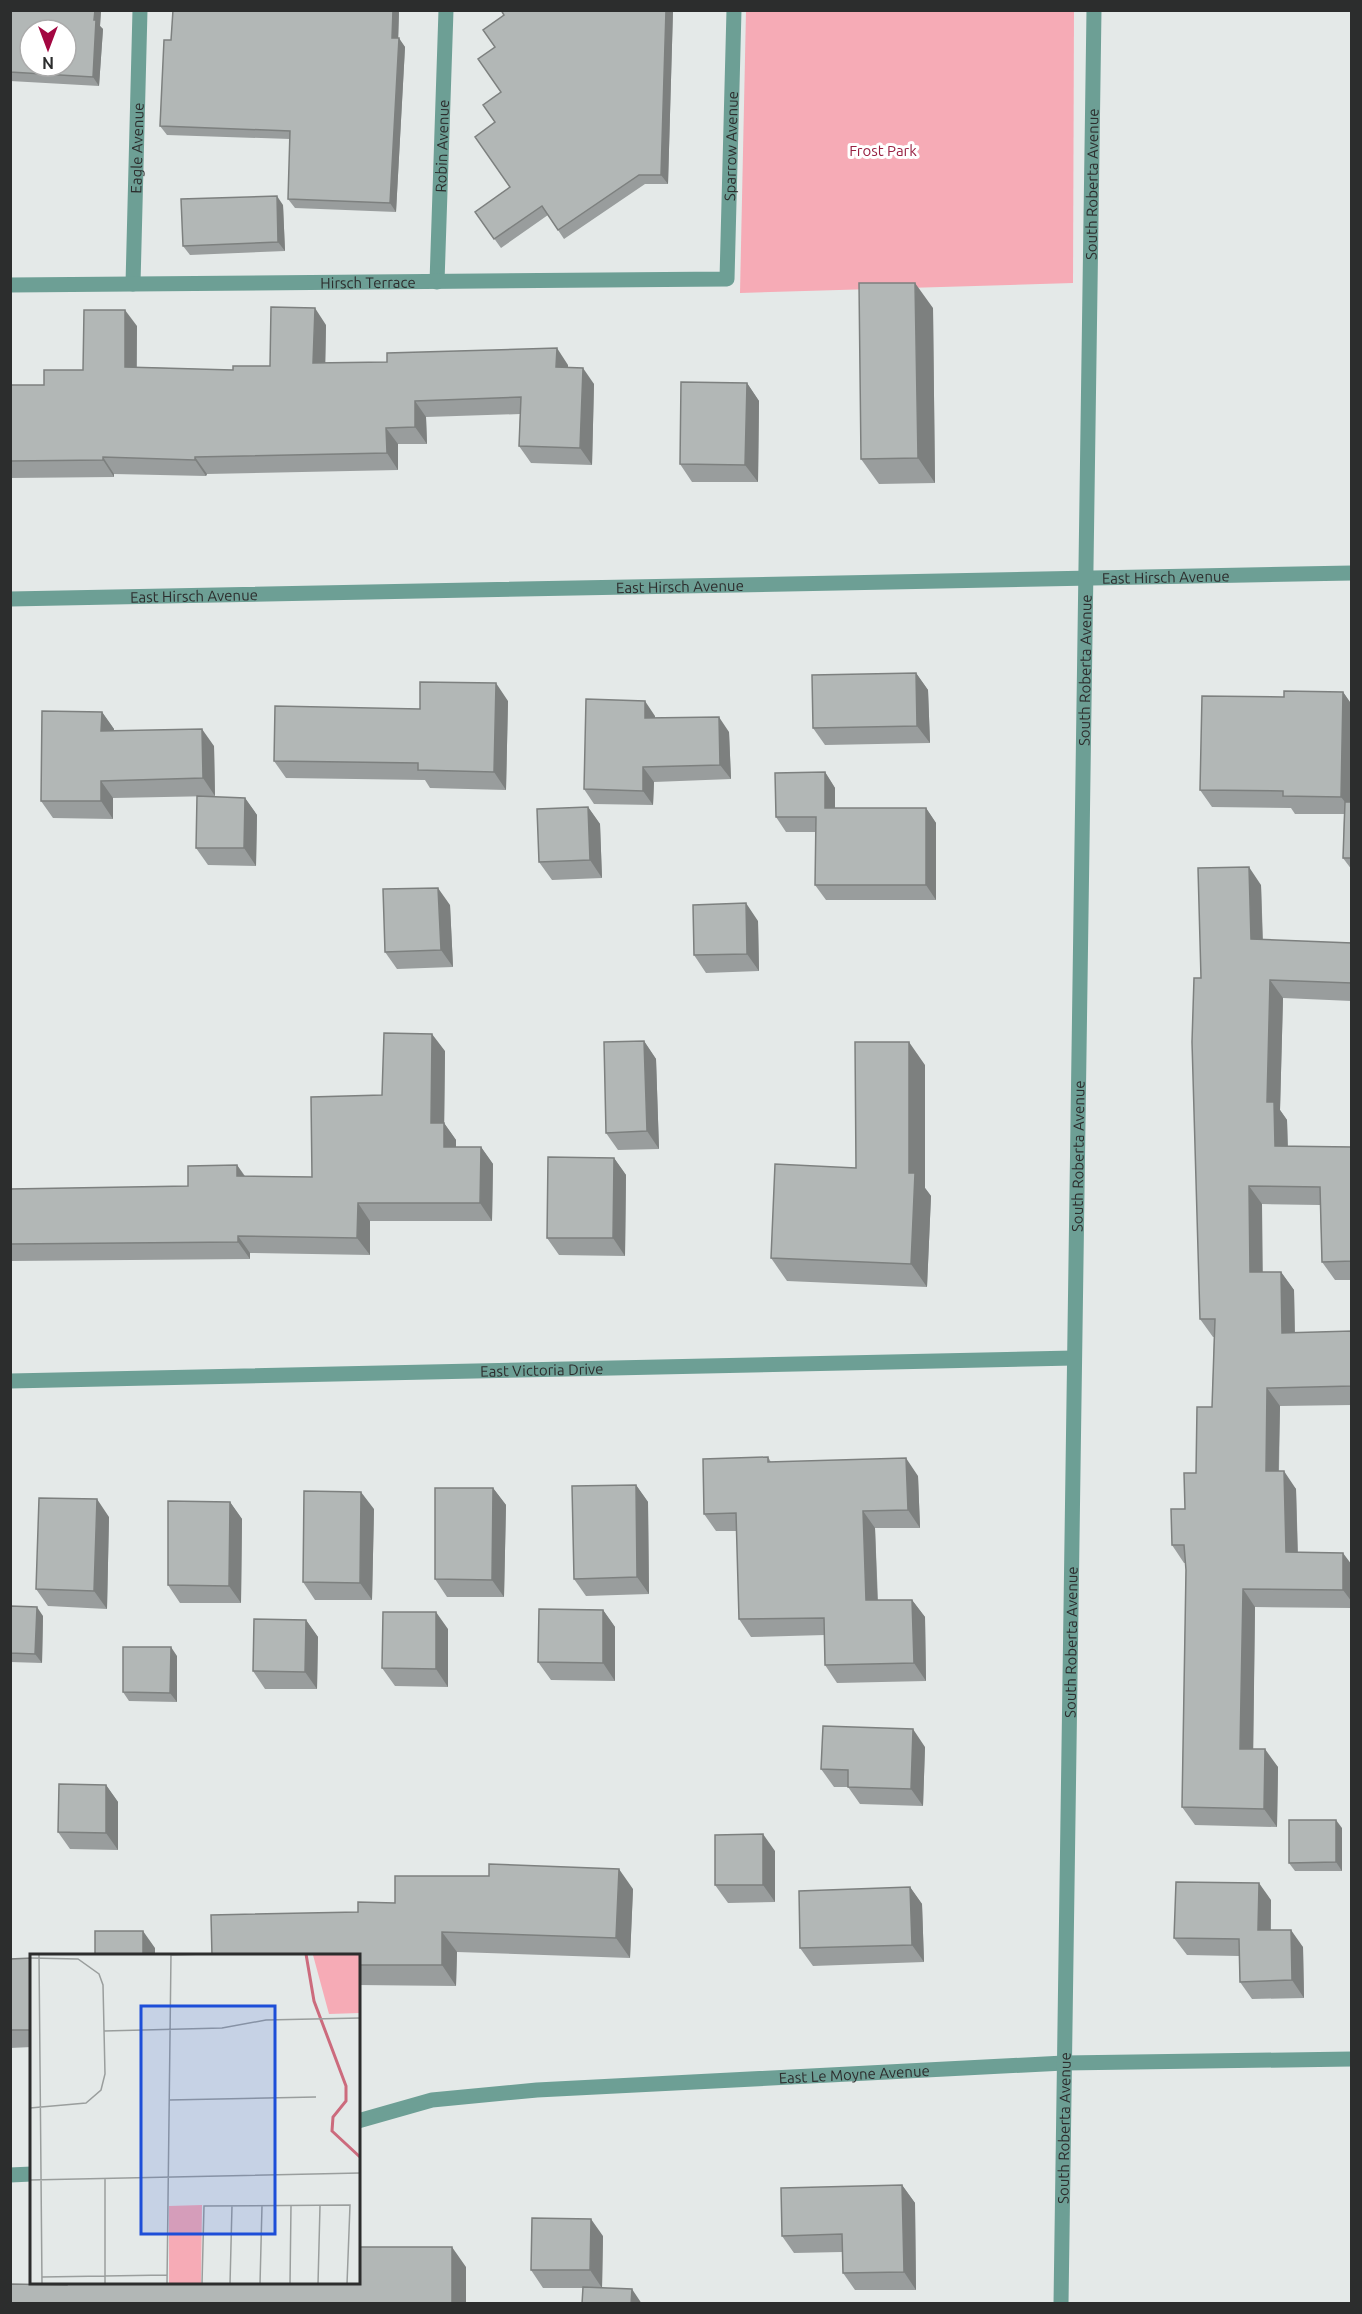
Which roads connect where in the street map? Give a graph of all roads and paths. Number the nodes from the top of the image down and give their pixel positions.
1 (140, 10) edge
2 (446, 10) edge
3 (734, 10) edge
4 (1094, 10) edge
5 (727, 279) joint
6 (437, 282) junction
7 (133, 284) junction
8 (10, 285) edge
9 (1352, 573) edge
10 (1086, 578) junction
11 (10, 599) edge
12 (1074, 1358) junction
13 (10, 1381) edge
14 (1352, 2059) edge
15 (1064, 2063) junction
16 (360, 2120) edge
17 (30, 2174) edge
18 (10, 2175) edge
19 (1061, 2304) edge

1 - 7 street, Eagle Avenue
2 - 6 street, Robin Avenue
3 - 5 street, Sparrow Avenue
4 - 10 street, South Roberta Avenue
5 - 6 street, Hirsch Terrace
6 - 7 street, Hirsch Terrace
7 - 8 street, Hirsch Terrace
9 - 10 street, East Hirsch Avenue
10 - 11 street, East Hirsch Avenue
10 - 12 street, South Roberta Avenue
12 - 13 street, East Victoria Drive
12 - 15 street, South Roberta Avenue
14 - 15 street, East Le Moyne Avenue
15 - 16 street, East Le Moyne Avenue
15 - 19 street, South Roberta Avenue
17 - 18 street

